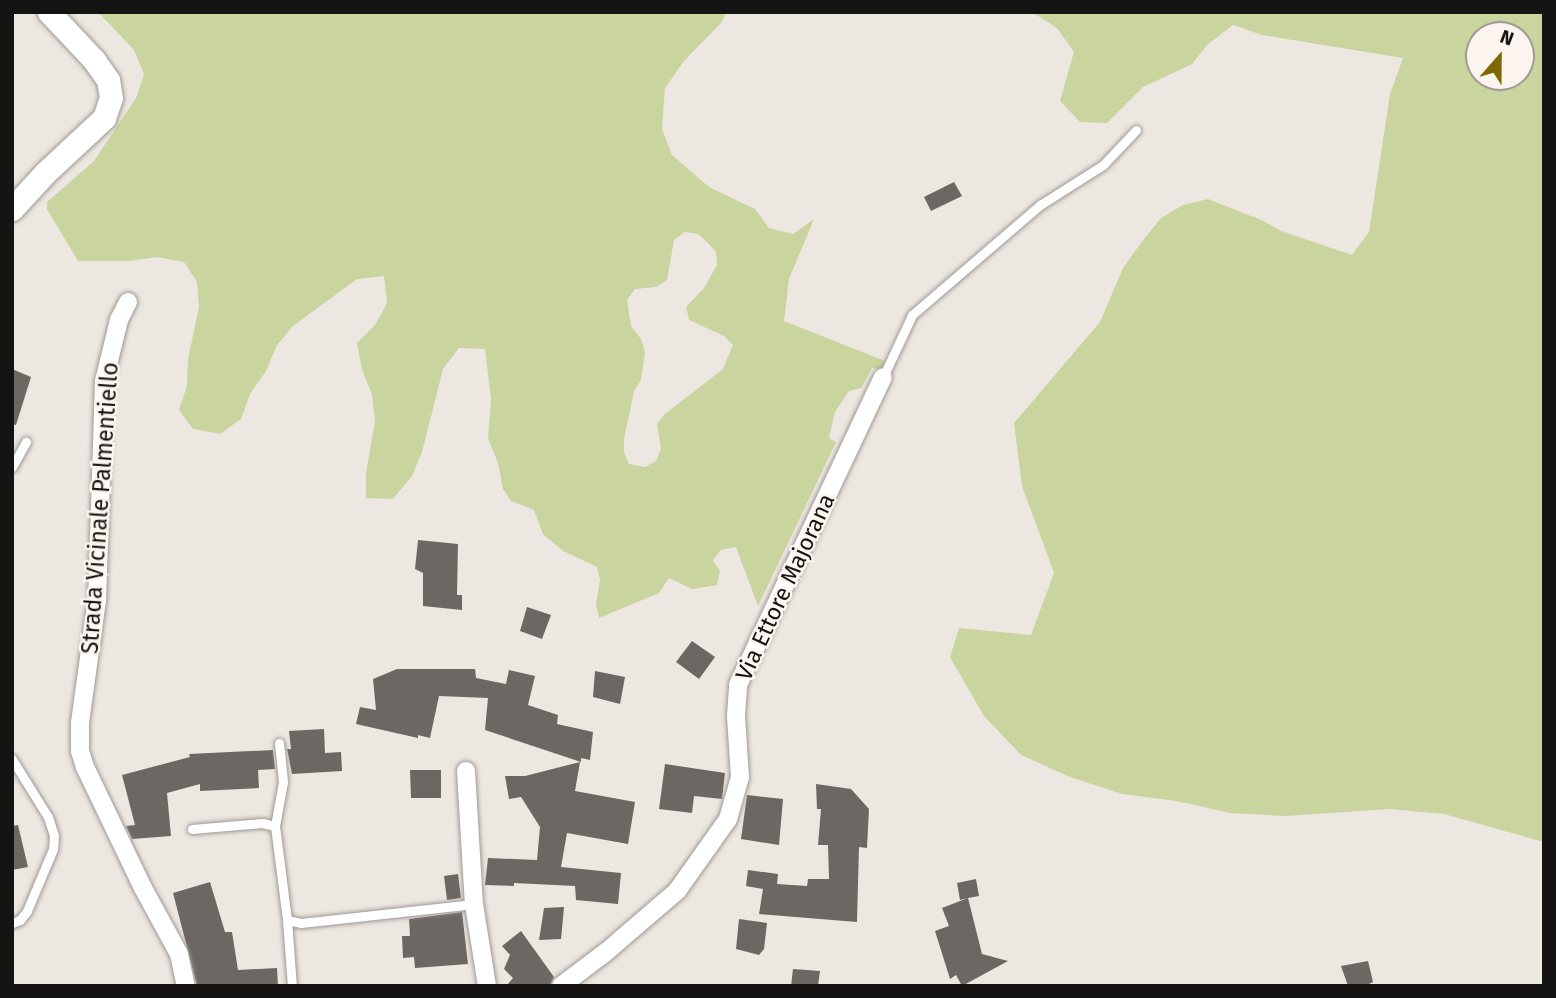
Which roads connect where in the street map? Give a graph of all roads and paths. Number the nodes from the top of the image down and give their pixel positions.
1 (49, 12) edge
2 (1136, 130) dead end
3 (12, 209) edge
4 (128, 302) dead end
5 (883, 377) joint
6 (26, 442) dead end
7 (12, 467) edge
8 (279, 743) dead end
9 (12, 759) edge
10 (466, 771) dead end
11 (275, 827) junction
12 (192, 829) dead end
13 (474, 904) junction
14 (287, 920) junction
15 (12, 923) edge
16 (186, 986) edge
17 (292, 986) edge
18 (487, 986) edge
19 (561, 986) edge

1 - 3 street
2 - 5 lane
4 - 16 street, Strada Vicinale Palmentiello
5 - 19 street, Via Ettore Majorana
6 - 7 lane
8 - 11 lane
9 - 15 lane
10 - 13 street
11 - 12 lane
11 - 14 lane
13 - 14 lane
13 - 18 street
14 - 17 lane

